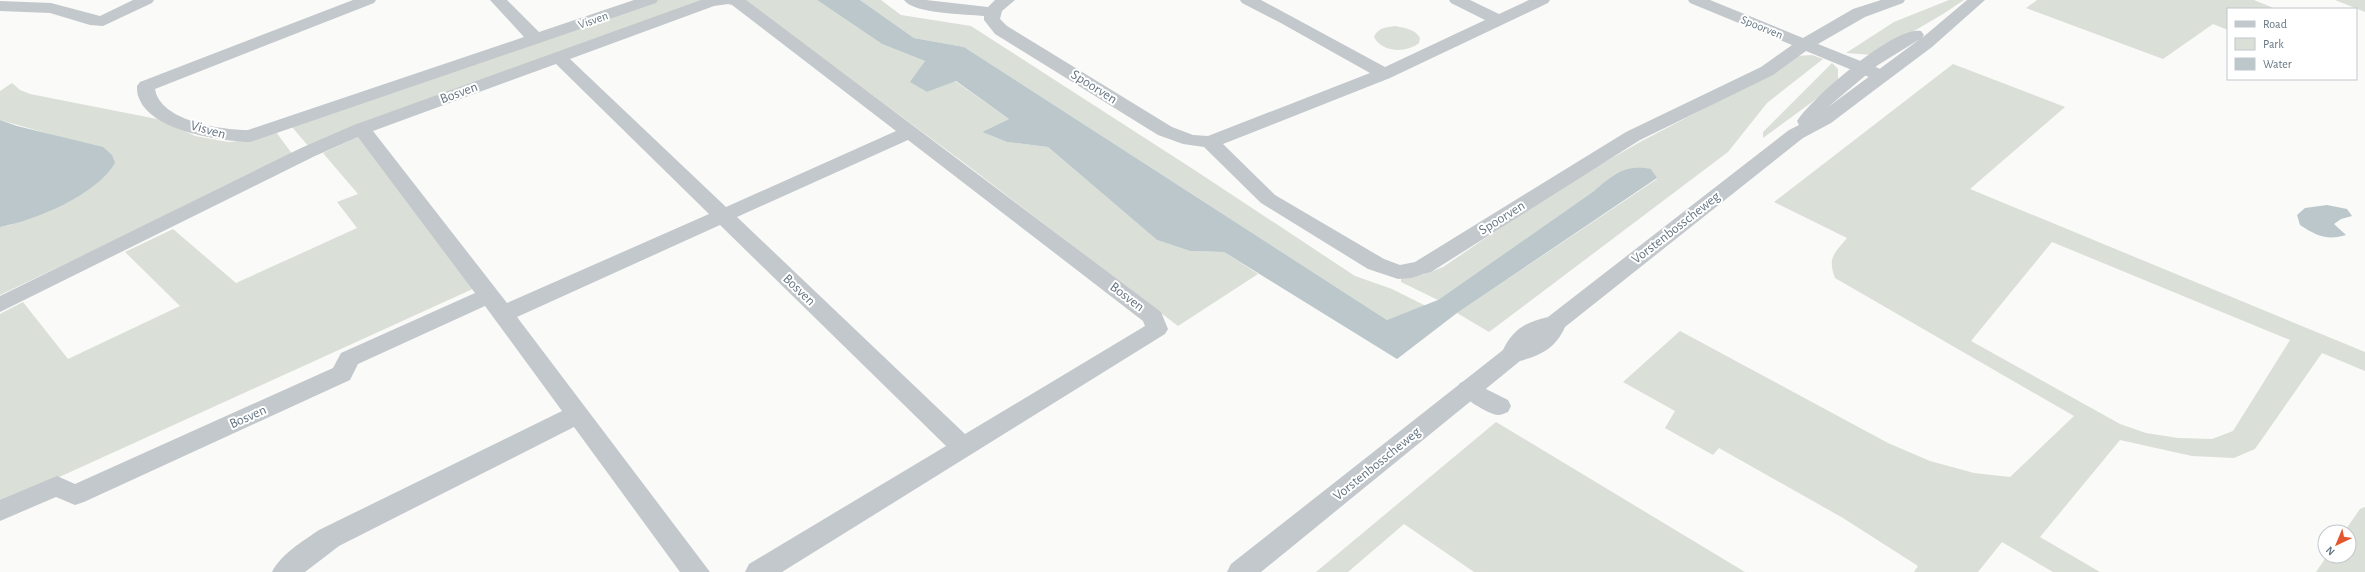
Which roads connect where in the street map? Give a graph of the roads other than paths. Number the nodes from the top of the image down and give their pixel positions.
1 (146, 0) edge
2 (368, 0) edge
3 (498, 0) edge
4 (650, 0) edge
5 (723, 0) edge
6 (732, 0) edge
7 (912, 0) edge
8 (1007, 0) edge
9 (1248, 0) edge
10 (1457, 0) edge
11 (1542, 0) edge
12 (1696, 0) edge
13 (1897, 0) edge
14 (1977, 0) edge
15 (0, 6) edge
16 (992, 12) junction
17 (1959, 13) junction
18 (1498, 20) junction
19 (536, 39) junction
20 (1804, 44) junction
21 (558, 57) junction
22 (1863, 69) junction
23 (1384, 74) junction
24 (1882, 76) junction
25 (361, 129) junction
26 (911, 132) junction
27 (1796, 134) junction
28 (1210, 142) junction
29 (722, 216) junction
30 (0, 305) edge
31 (496, 305) junction
32 (1468, 389) junction
33 (1498, 406) dead end
34 (578, 414) junction
35 (963, 447) junction
36 (0, 511) edge
37 (286, 572) edge
38 (696, 572) edge
39 (759, 572) edge
40 (1241, 572) edge

1 - 15 street
2 - 19 street, Visven
3 - 19 street
4 - 19 street, Visven
5 - 21 street, Bosven
6 - 26 street, Bosven
7 - 16 street
8 - 16 street
9 - 23 street
10 - 18 street
11 - 18 street, Spoorven
12 - 20 street, Spoorven
13 - 20 street, Spoorven
14 - 17 street, Vorstenbosscheweg
16 - 28 street, Spoorven
17 - 22 street, Vorstenbosscheweg
17 - 24 street, Vorstenbosscheweg
18 - 23 street, Spoorven
20 - 22 street, Spoorven
20 - 28 street, Spoorven
21 - 25 street, Bosven
21 - 29 street, Bosven
22 - 24 street, Spoorven
22 - 27 street, Vorstenbosscheweg
23 - 28 street, Spoorven
24 - 27 street, Vorstenbosscheweg
25 - 30 street, Bosven
25 - 31 street
26 - 29 street, Bosven
26 - 35 street, Bosven
27 - 32 street, Vorstenbosscheweg
29 - 31 street, Bosven
29 - 35 street, Bosven
31 - 34 street
31 - 36 street, Bosven
32 - 33 street
32 - 40 street, Vorstenbosscheweg
34 - 37 street
34 - 38 street
35 - 39 street, Bosven

